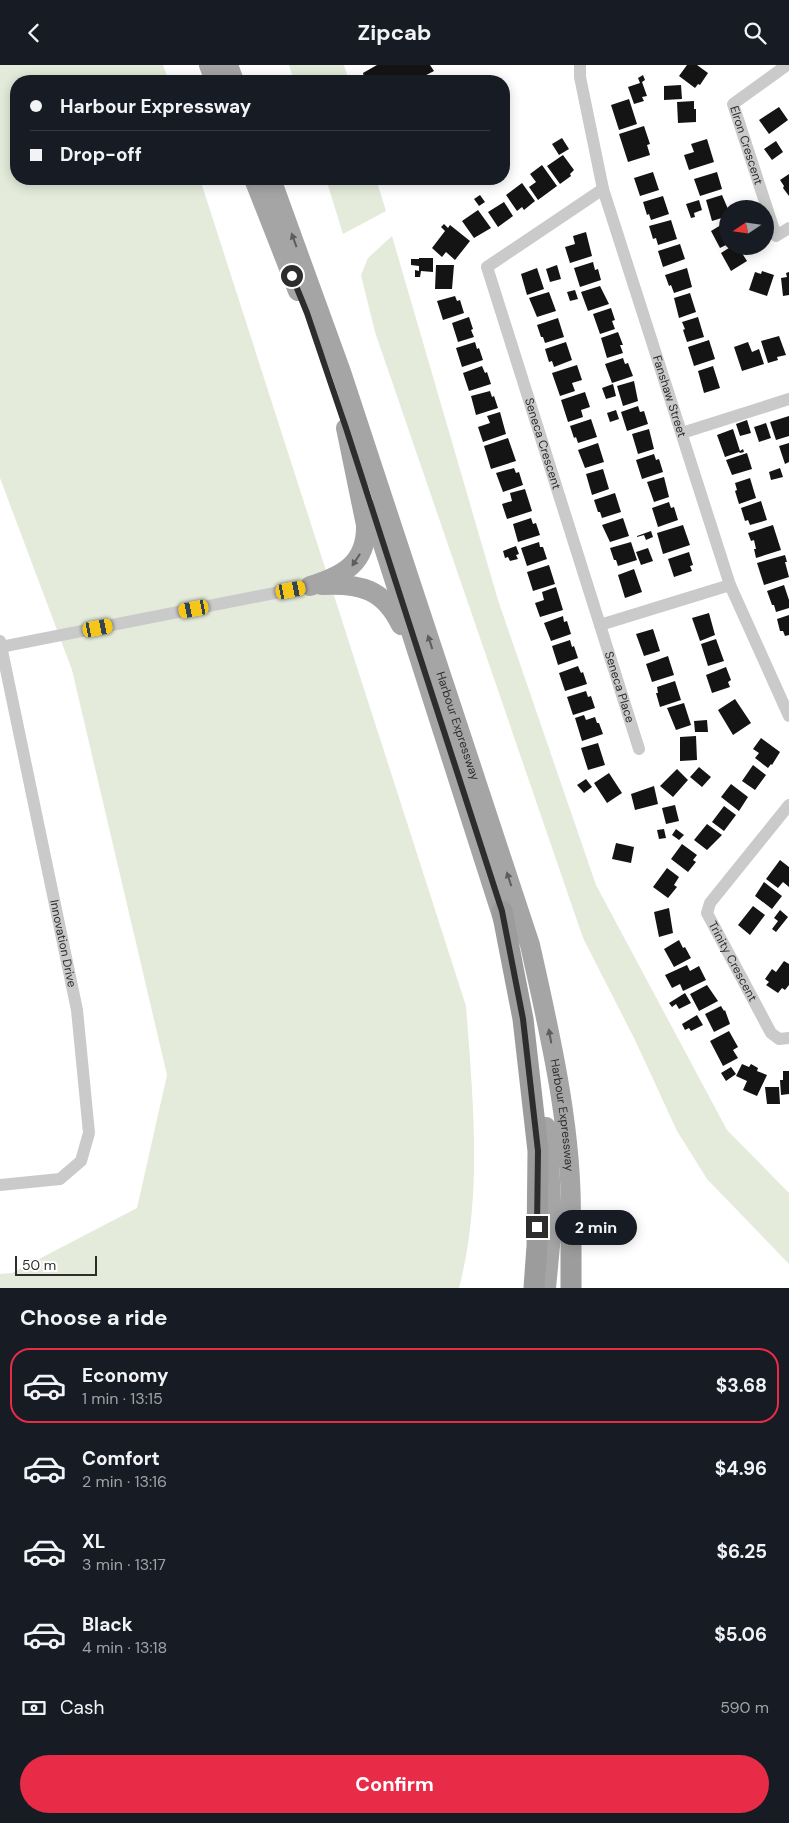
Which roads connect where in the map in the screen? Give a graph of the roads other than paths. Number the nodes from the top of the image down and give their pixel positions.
1 (580, 65) edge
2 (787, 65) edge
3 (256, 185) edge
4 (273, 185) edge
5 (603, 189) junction
6 (789, 228) edge
7 (789, 399) edge
8 (346, 428) junction
9 (682, 433) junction
10 (730, 585) junction
11 (310, 586) junction
12 (600, 625) junction
13 (0, 645) edge
14 (432, 697) junction
15 (789, 717) edge
16 (639, 749) dead end
17 (789, 805) edge
18 (502, 911) junction
19 (789, 1038) edge
20 (0, 1185) edge
21 (571, 1224) joint
22 (534, 1288) edge
23 (546, 1288) edge
24 (569, 1288) edge

1 - 5 street, Fanshaw Street
2 - 6 street, Elron Crescent
3 - 8 main road, Harbour Expressway
21 -> 4 main road, Harbour Expressway
5 - 9 street, Fanshaw Street
5 - 12 street, Seneca Crescent
7 - 9 street
8 -> 11 main road
8 - 14 main road, Harbour Expressway
9 - 10 street, Fanshaw Street
10 - 12 street
10 - 15 street, Fanshaw Street
11 - 13 street
11 - 14 main road
12 - 16 street, Seneca Place
13 - 20 street, Innovation Drive
14 - 18 main road, Harbour Expressway
17 - 19 street, Trinity Crescent
18 - 22 highway
18 - 23 main road, Harbour Expressway
21 - 24 highway

